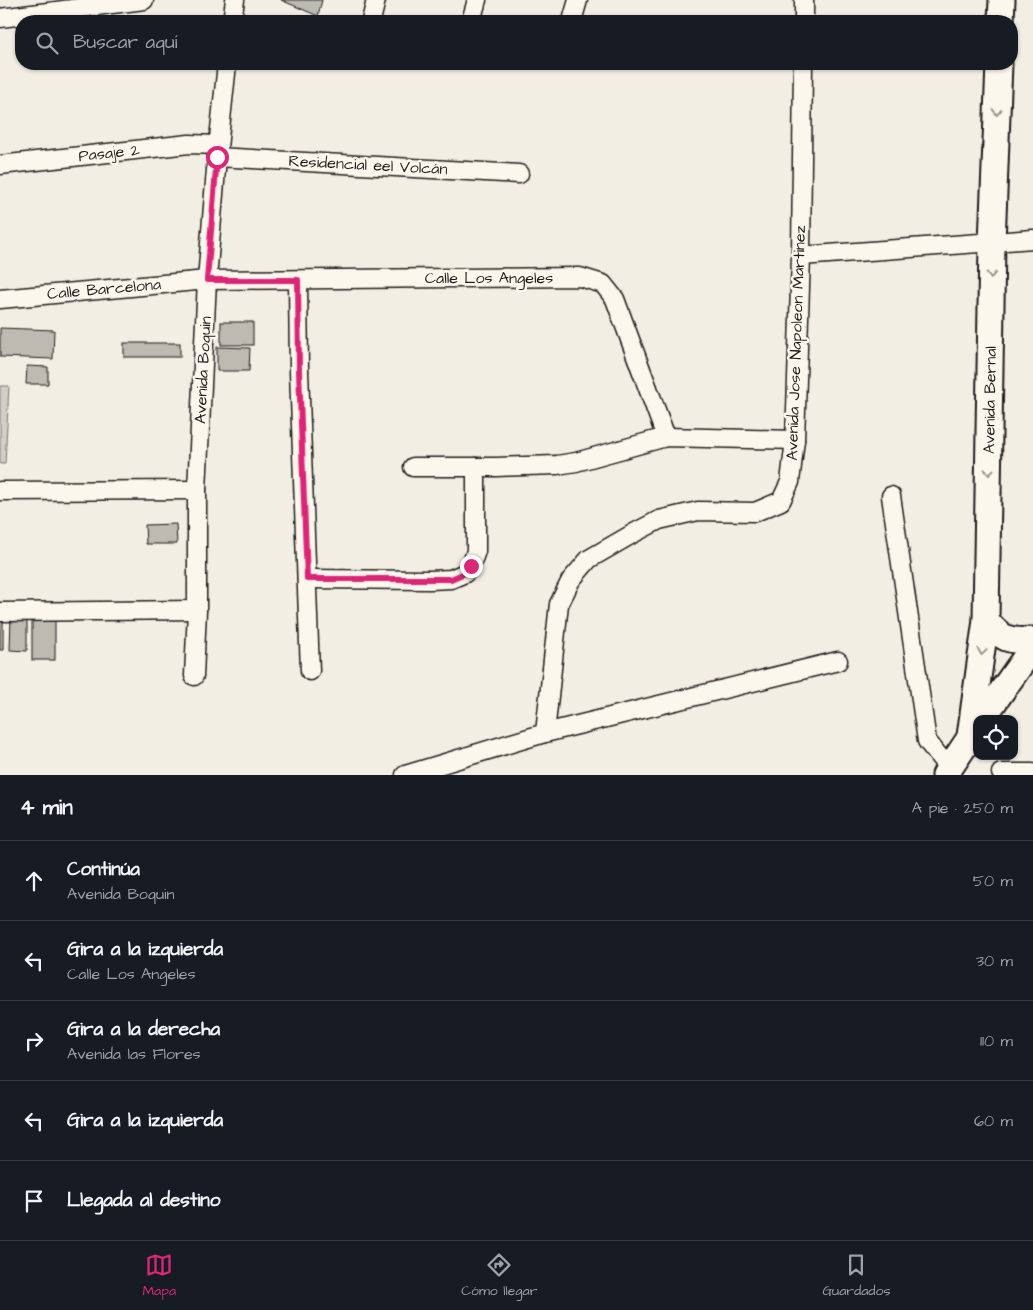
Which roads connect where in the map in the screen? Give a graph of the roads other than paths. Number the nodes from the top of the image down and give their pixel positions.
1 (144, 0) edge
2 (235, 0) edge
3 (376, 0) edge
4 (477, 0) edge
5 (578, 0) edge
6 (804, 0) edge
7 (1002, 0) edge
8 (70, 4) edge
9 (233, 15) edge
10 (372, 15) edge
11 (473, 15) edge
12 (574, 15) edge
13 (804, 15) edge
14 (1001, 15) edge
15 (0, 18) edge
16 (226, 70) edge
17 (803, 70) edge
18 (999, 70) edge
19 (218, 151) junction
20 (0, 165) edge
21 (519, 174) dead end
22 (1033, 239) edge
23 (992, 242) junction
24 (801, 256) junction
25 (207, 280) junction
26 (298, 280) junction
27 (0, 299) edge
28 (666, 437) junction
29 (795, 440) junction
30 (413, 467) dead end
31 (476, 467) junction
32 (197, 490) junction
33 (0, 491) edge
34 (891, 496) dead end
35 (307, 579) junction
36 (196, 610) junction
37 (0, 612) edge
38 (986, 620) junction
39 (1033, 640) edge
40 (1033, 647) edge
41 (838, 661) dead end
42 (310, 671) dead end
43 (194, 676) dead end
44 (977, 715) edge
45 (985, 715) edge
46 (973, 732) edge
47 (545, 734) junction
48 (947, 772) edge
49 (1001, 773) dead end
50 (1033, 773) edge
51 (405, 775) edge

1 - 8 street
2 - 9 street
3 - 10 street
4 - 11 street
5 - 12 street
6 - 13 street
7 - 14 main road
8 - 15 street
16 - 19 street, Avenida Boquin
17 - 24 street, Avenida Jose Napoleon Martinez
18 -> 23 main road, Avenida Bernal
19 - 20 street, Pasaje 2
19 - 21 street, Residencial eel Volcán
19 - 25 street, Avenida Boquin
22 - 23 street
23 - 24 street
23 -> 38 main road, Avenida Bernal
24 - 29 street, Avenida Jose Napoleon Martinez
25 - 26 street, Calle Los Angeles
25 - 27 street, Calle Barcelona
25 - 32 street, Avenida Boquin
26 - 28 street, Calle Los Angeles
26 - 35 street
28 - 29 street
28 - 31 street
29 - 47 street, Avenida Jose Napoleon Martinez
30 - 31 street
31 - 35 street
32 - 33 street
32 - 36 street, Avenida Boquin
34 - 48 street
35 - 42 street
36 - 37 street
36 - 43 street, Avenida Boquin
38 - 39 main road
38 -> 44 main road, Avenida Bernal
40 - 45 main road, Avenida Bernal
41 - 47 street
46 - 48 main road, Avenida Bernal
47 - 51 street
49 - 50 street

